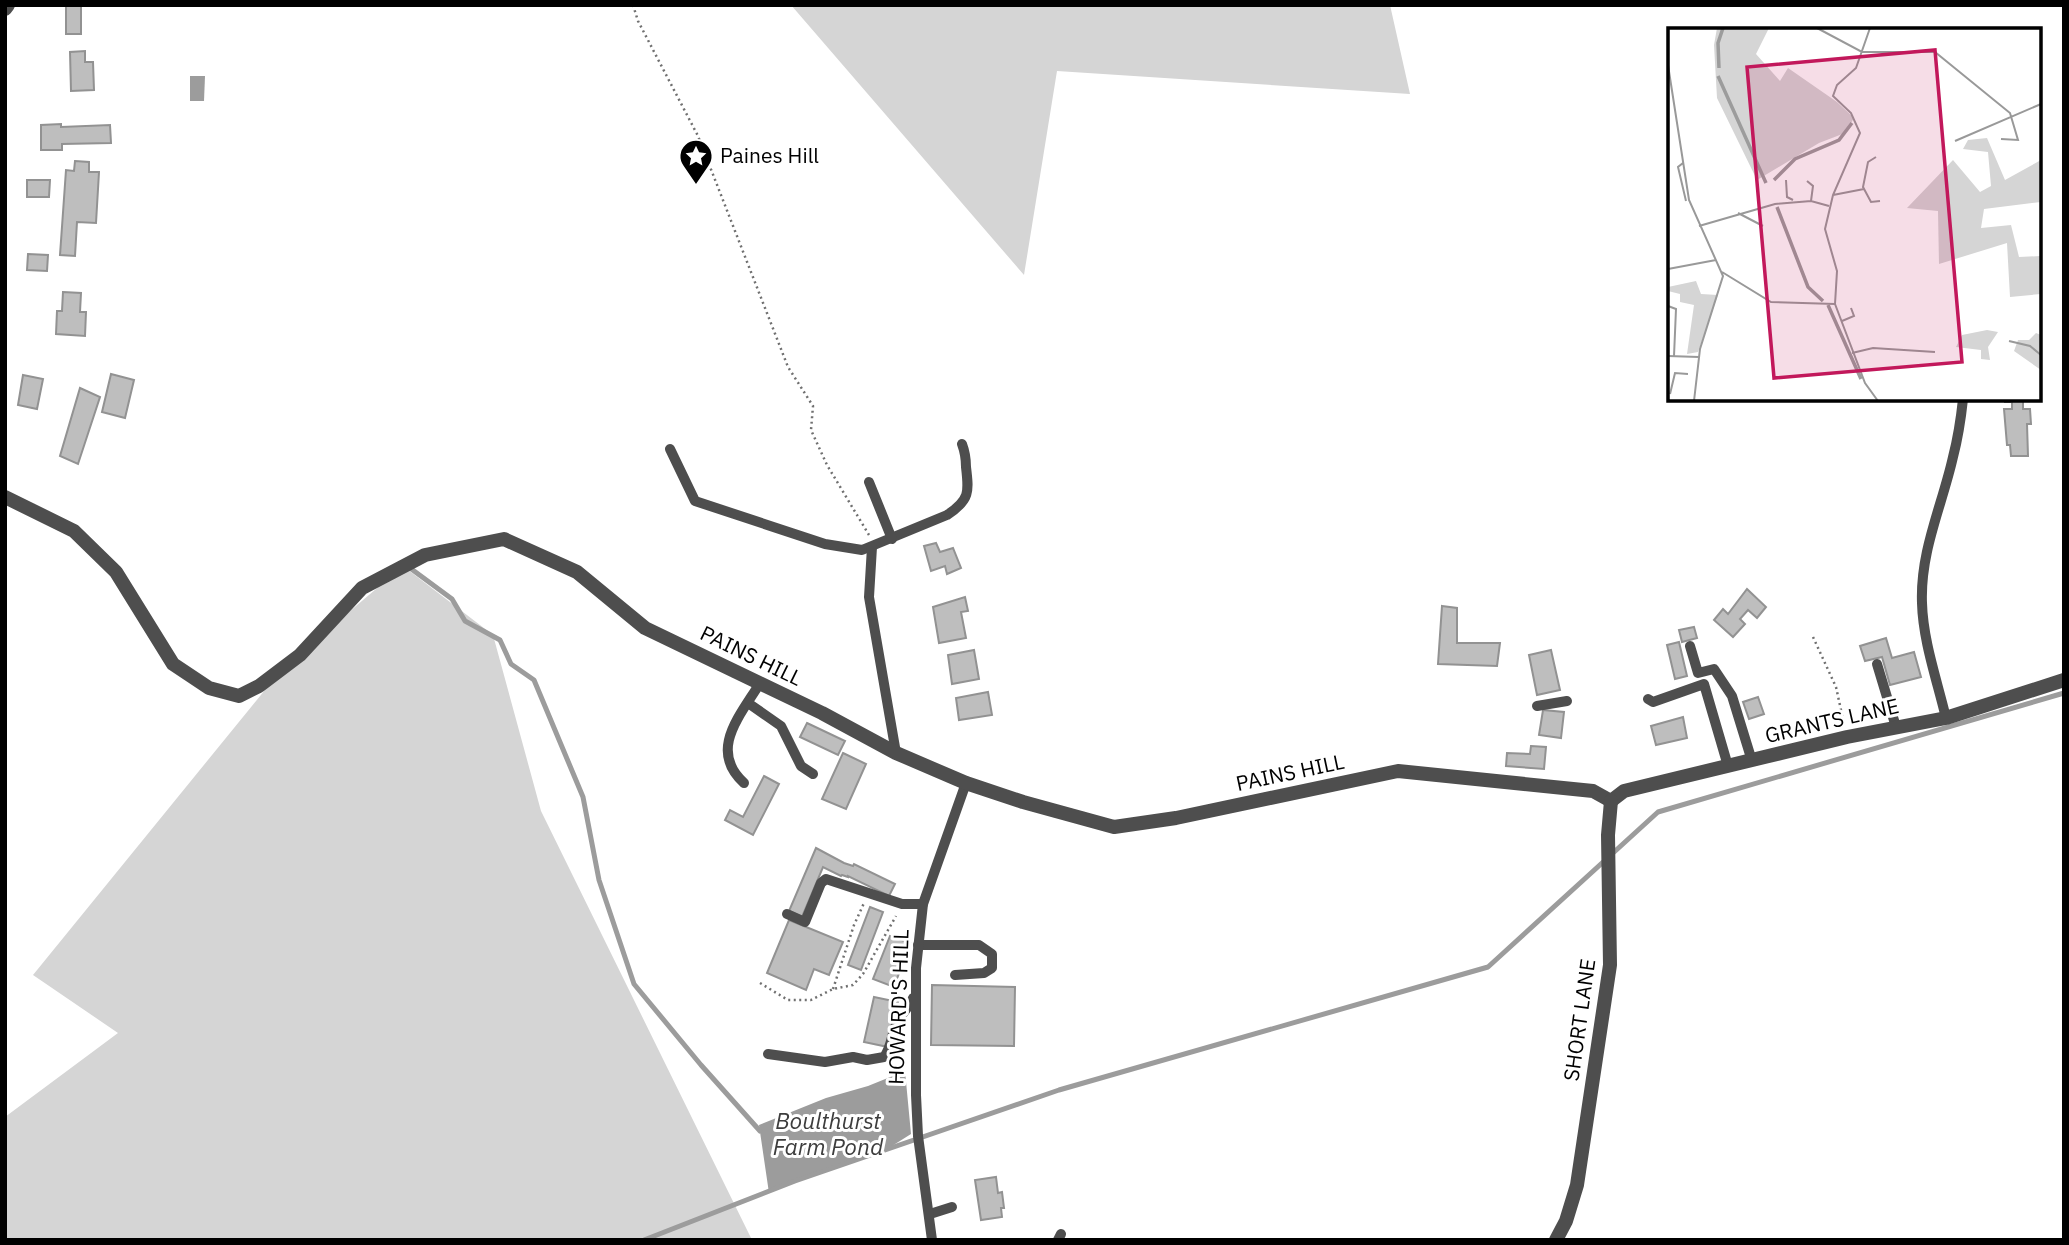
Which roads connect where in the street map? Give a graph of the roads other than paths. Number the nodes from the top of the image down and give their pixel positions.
1 (1963, 401) edge
2 (962, 444) dead end
3 (670, 449) dead end
4 (869, 482) dead end
5 (5, 497) edge
6 (892, 540) junction
7 (872, 547) junction
8 (1689, 646) dead end
9 (1877, 664) dead end
10 (2064, 680) edge
11 (760, 683) junction
12 (1648, 699) dead end
13 (1567, 701) dead end
14 (748, 703) junction
15 (1537, 706) dead end
16 (1946, 718) junction
17 (1896, 727) junction
18 (896, 753) junction
19 (1752, 761) junction
20 (1728, 766) junction
21 (813, 774) dead end
22 (744, 783) dead end
23 (966, 783) junction
24 (1611, 801) junction
25 (923, 904) junction
26 (787, 914) dead end
27 (919, 945) junction
28 (955, 975) dead end
29 (916, 991) junction
30 (768, 1054) dead end
31 (952, 1207) dead end
32 (930, 1214) junction
33 (932, 1240) edge
34 (1556, 1240) edge

1 - 16 lane
2 - 6 lane
3 - 7 lane
4 - 6 lane
5 - 11 street, PAINS HILL
6 - 7 lane
7 - 18 lane
8 - 19 lane
9 - 17 lane
10 - 16 street, GRANTS LANE
11 - 14 lane
11 - 18 street, PAINS HILL
12 - 20 lane
13 - 15 lane
14 - 21 lane
14 - 22 lane
16 - 17 street, GRANTS LANE
17 - 19 street, GRANTS LANE
18 - 23 street, PAINS HILL
19 - 20 street, GRANTS LANE
20 - 24 street, GRANTS LANE
23 - 24 street, PAINS HILL
23 - 25 lane, HOWARD'S HILL
24 - 34 street, SHORT LANE
25 - 26 lane
25 - 27 lane, HOWARD'S HILL
27 - 28 lane
27 - 29 lane, HOWARD'S HILL
29 - 30 lane
29 - 32 lane, HOWARD'S HILL
31 - 32 lane
32 - 33 lane, HOWARD'S HILL

